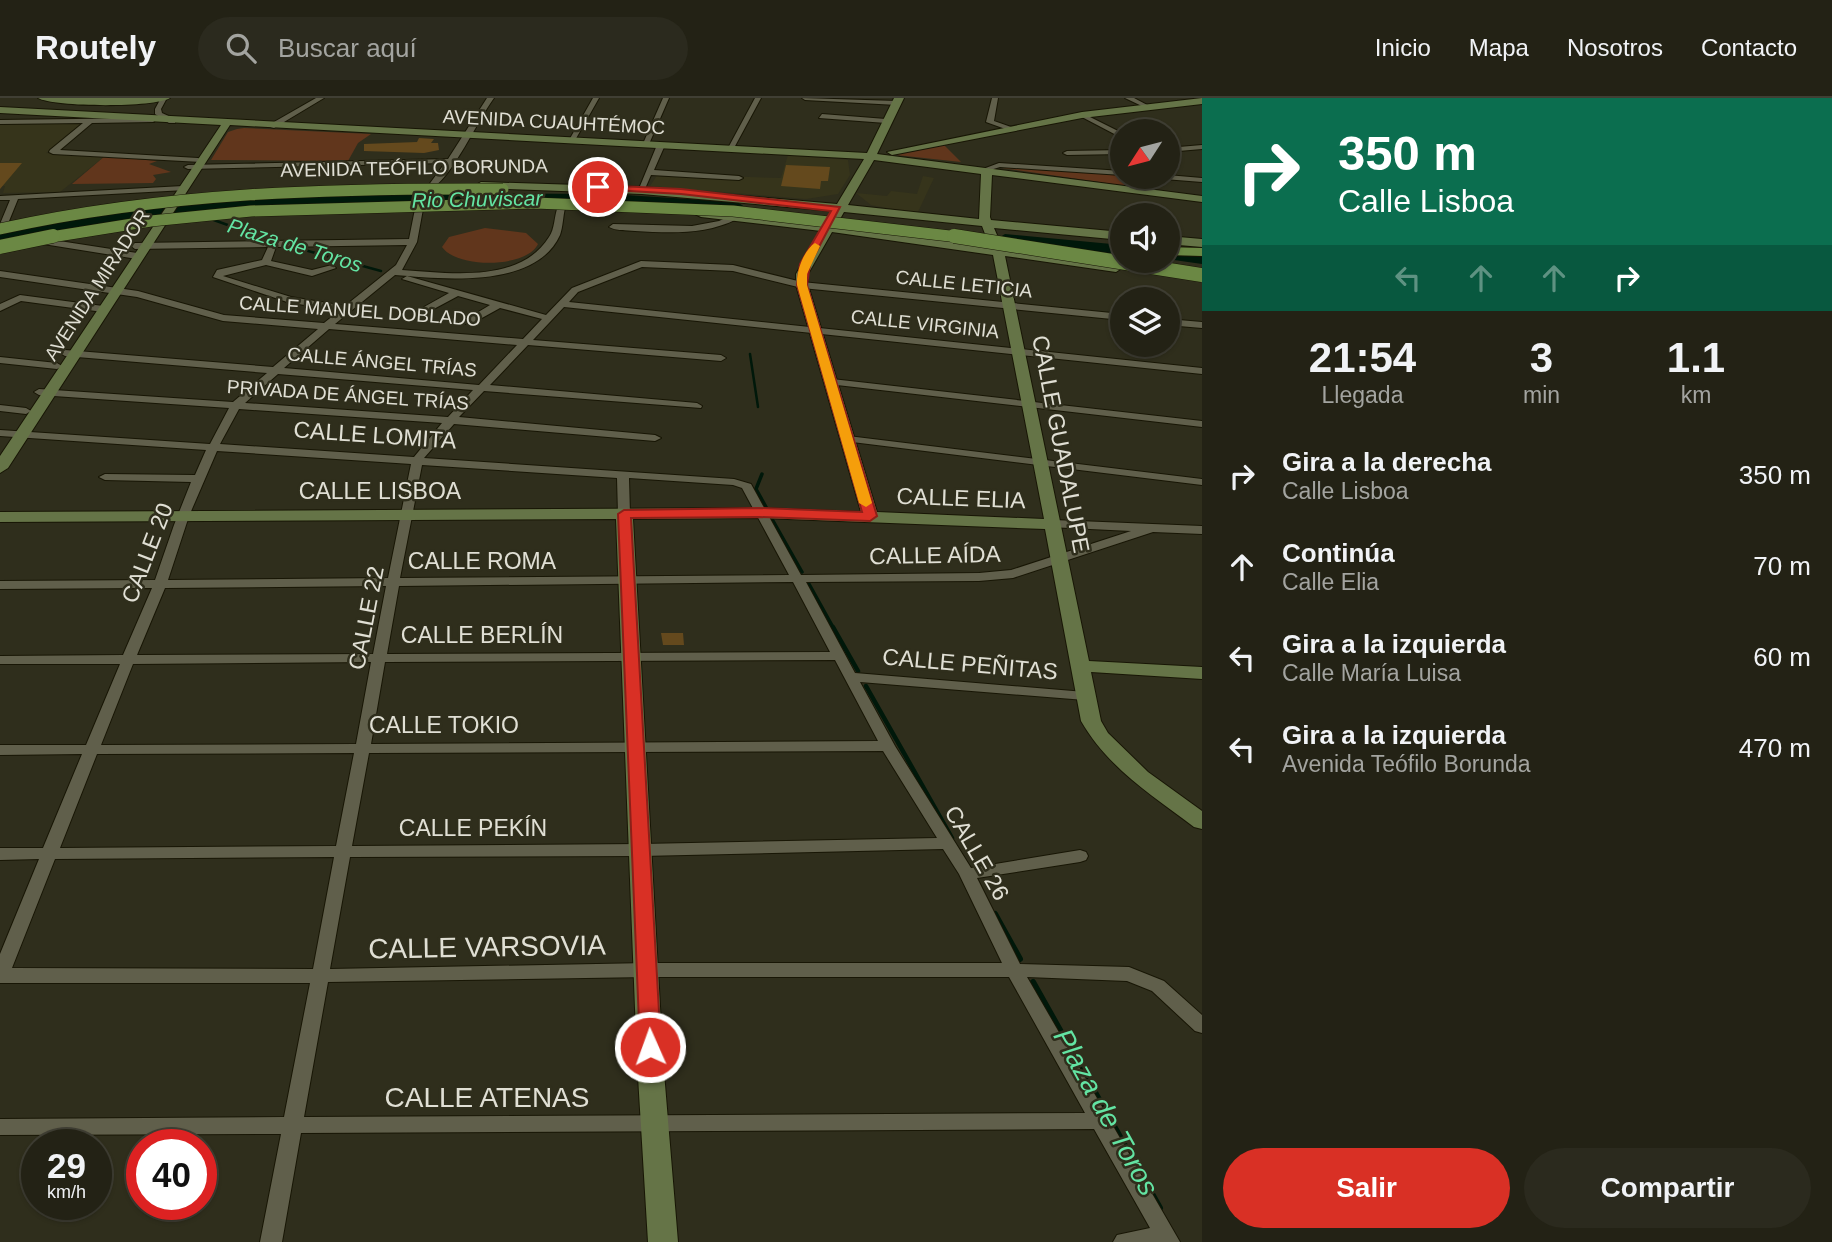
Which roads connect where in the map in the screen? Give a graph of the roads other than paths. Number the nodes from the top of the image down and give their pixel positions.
1 (43, 98) edge
2 (145, 98) edge
3 (164, 98) edge
4 (321, 98) edge
5 (477, 98) edge
6 (596, 98) edge
7 (666, 98) edge
8 (758, 98) edge
9 (805, 98) edge
10 (995, 98) edge
11 (1128, 98) edge
12 (491, 99) edge
13 (898, 100) edge
14 (0, 101) edge
15 (1202, 101) edge
16 (1148, 107) junction
17 (0, 110) edge
18 (1082, 115) junction
19 (822, 116) dead end
20 (151, 120) junction
21 (90, 121) junction
22 (173, 121) junction
23 (886, 121) junction
24 (0, 122) edge
25 (221, 123) junction
26 (271, 126) junction
27 (1008, 129) junction
28 (1110, 130) edge
29 (466, 135) junction
30 (571, 140) junction
31 (645, 144) junction
32 (661, 145) junction
33 (1202, 147) edge
34 (730, 148) junction
35 (1180, 149) edge
36 (1110, 152) edge
37 (1067, 153) dead end
38 (871, 156) junction
39 (452, 162) junction
40 (195, 163) junction
41 (989, 168) junction
42 (648, 172) junction
43 (1110, 173) edge
44 (739, 178) dead end
45 (1180, 178) edge
46 (1202, 180) edge
47 (432, 186) junction
48 (641, 189) junction
49 (1160, 189) edge
50 (1158, 194) junction
51 (846, 195) junction
52 (15, 197) junction
53 (0, 198) edge
54 (1202, 199) edge
55 (769, 201) junction
56 (114, 204) junction
57 (471, 204) junction
58 (167, 205) junction
59 (561, 208) junction
60 (419, 209) junction
61 (837, 209) junction
62 (705, 215) junction
63 (903, 216) junction
64 (734, 217) junction
65 (1, 226) edge
66 (116, 227) junction
67 (613, 228) dead end
68 (826, 228) junction
69 (1110, 236) edge
70 (993, 239) junction
71 (40, 241) junction
72 (1180, 241) edge
73 (413, 242) junction
74 (1202, 243) edge
75 (273, 244) junction
76 (1110, 247) edge
77 (0, 248) edge
78 (136, 251) junction
79 (1180, 251) edge
80 (1202, 252) edge
81 (266, 262) junction
82 (332, 268) dead end
83 (393, 273) junction
84 (0, 274) edge
85 (1202, 277) edge
86 (802, 285) junction
87 (111, 289) junction
88 (458, 292) junction
89 (499, 303) junction
90 (561, 304) junction
91 (1011, 307) junction
92 (0, 308) edge
93 (98, 309) junction
94 (347, 309) junction
95 (427, 309) dead end
96 (1110, 316) edge
97 (548, 318) junction
98 (468, 322) dead end
99 (1180, 323) edge
100 (1202, 325) edge
101 (328, 326) junction
102 (818, 331) junction
103 (526, 341) junction
104 (1020, 352) junction
105 (70, 354) junction
106 (1, 356) edge
107 (721, 358) dead end
108 (57, 366) junction
109 (278, 370) junction
110 (1202, 371) edge
111 (832, 382) junction
112 (482, 388) junction
113 (44, 392) junction
114 (1030, 404) junction
115 (236, 405) junction
116 (697, 406) dead end
117 (0, 408) edge
118 (26, 411) junction
119 (451, 420) junction
120 (1202, 424) edge
121 (12, 434) edge
122 (655, 438) dead end
123 (848, 439) junction
124 (216, 445) junction
125 (0, 453) edge
126 (418, 459) junction
127 (1042, 463) junction
128 (0, 468) edge
129 (623, 474) junction
130 (105, 477) dead end
131 (201, 478) junction
132 (1202, 482) edge
133 (747, 486) joint
134 (759, 513) junction
135 (184, 514) junction
136 (407, 514) junction
137 (624, 514) junction
138 (870, 516) junction
139 (0, 517) edge
140 (1053, 524) junction
141 (1152, 527) junction
142 (1202, 530) edge
143 (1060, 559) junction
144 (797, 578) junction
145 (629, 581) junction
146 (395, 582) junction
147 (160, 583) junction
148 (0, 585) edge
149 (838, 656) junction
150 (381, 658) junction
151 (633, 658) junction
152 (126, 659) junction
153 (0, 660) edge
154 (1080, 666) junction
155 (1202, 673) edge
156 (852, 677) junction
157 (1085, 696) junction
158 (888, 746) junction
159 (637, 747) junction
160 (360, 748) junction
161 (93, 749) junction
162 (0, 750) edge
163 (1202, 822) edge
164 (945, 843) junction
165 (642, 850) junction
166 (342, 851) junction
167 (0, 854) edge
168 (50, 854) junction
169 (1080, 856) dead end
170 (967, 874) junction
171 (648, 970) junction
172 (1014, 970) junction
173 (0, 975) edge
174 (318, 976) junction
175 (1202, 1026) edge
176 (1100, 1121) junction
177 (652, 1124) junction
178 (293, 1126) junction
179 (0, 1127) edge
180 (1166, 1238) edge
181 (271, 1242) edge
182 (663, 1242) edge
183 (1124, 1242) edge

1 - 2 main road
3 - 14 main road
3 - 22 street
4 - 26 street
5 - 12 street
6 - 30 street
7 - 31 street
8 - 34 street
9 - 13 street
10 - 27 street
11 - 16 street
12 - 29 street
13 - 23 main road
15 - 16 main road
16 - 18 main road
17 - 20 main road, AVENIDA CUAUHTÉMOC
18 - 27 main road
18 - 28 street
19 - 23 street
20 - 21 street
20 - 22 main road, AVENIDA CUAUHTÉMOC
21 - 24 street
21 - 40 street
22 - 25 main road, AVENIDA CUAUHTÉMOC
23 - 38 main road
25 - 26 main road, AVENIDA CUAUHTÉMOC
25 - 40 main road, AVENIDA MIRADOR
26 - 29 main road, AVENIDA CUAUHTÉMOC
27 - 38 main road
29 - 30 main road, AVENIDA CUAUHTÉMOC
29 - 39 street
30 - 31 main road, AVENIDA CUAUHTÉMOC
31 - 32 main road, AVENIDA CUAUHTÉMOC
32 - 34 main road, AVENIDA CUAUHTÉMOC
32 - 42 street
33 - 35 street
34 - 38 main road, AVENIDA CUAUHTÉMOC
36 - 37 street
38 - 41 main road
38 - 51 main road
39 - 40 street
39 - 47 street
40 - 58 main road, AVENIDA MIRADOR
41 - 43 street
41 - 50 main road
41 - 70 main road, CALLE GUADALUPE
42 - 44 street
42 - 48 street
45 - 46 street
47 - 48 main road, AVENIDA TEÓFILO BORUNDA
47 - 58 main road, AVENIDA TEÓFILO BORUNDA
48 - 55 main road, AVENIDA TEÓFILO BORUNDA
49 - 50 street
50 - 54 main road
51 - 55 main road
51 - 61 main road
51 - 63 main road
52 - 53 street
52 - 58 street
52 - 65 street
55 - 61 main road, AVENIDA TEÓFILO BORUNDA
56 - 58 main road, AVENIDA TEÓFILO BORUNDA
56 - 65 main road, AVENIDA TEÓFILO BORUNDA
56 - 66 main road
57 - 62 main road, bridge
57 - 77 main road, AVENIDA TEÓFILO BORUNDA, bridge
57 - 85 main road, AVENIDA TEÓFILO BORUNDA, bridge
58 - 60 main road, AVENIDA TEÓFILO BORUNDA
58 - 66 main road, AVENIDA TEÓFILO BORUNDA
58 - 78 main road, AVENIDA MIRADOR
59 - 60 main road, AVENIDA TEÓFILO BORUNDA
59 - 62 main road, AVENIDA TEÓFILO BORUNDA
59 - 83 street
60 - 73 street, CALLE 20
61 - 63 main road, AVENIDA TEÓFILO BORUNDA
61 - 68 main road, bridge
62 - 64 main road, AVENIDA TEÓFILO BORUNDA
63 - 70 main road, AVENIDA TEÓFILO BORUNDA
64 - 67 street
64 - 68 main road, AVENIDA TEÓFILO BORUNDA
65 - 76 main road, bridge
66 - 71 main road, AVENIDA TEÓFILO BORUNDA
68 - 70 main road, AVENIDA TEÓFILO BORUNDA
68 - 86 main road
69 - 70 main road, AVENIDA TEÓFILO BORUNDA
70 - 85 main road, AVENIDA TEÓFILO BORUNDA
70 - 91 main road, CALLE GUADALUPE
71 - 77 main road, AVENIDA TEÓFILO BORUNDA
71 - 78 street
72 - 74 main road
73 - 75 street
73 - 83 street, CALLE 20
75 - 78 street
75 - 81 street
78 - 87 main road, AVENIDA MIRADOR
79 - 80 main road
81 - 82 street
81 - 94 street
83 - 88 street
83 - 94 street, CALLE 20
84 - 87 street, CALLE MANUEL DOBLADO
86 - 90 street, CALLE 22
86 - 91 street, CALLE LETICIA
86 - 102 main road
87 - 93 main road, AVENIDA MIRADOR
87 - 101 street, CALLE MANUEL DOBLADO
88 - 89 street
88 - 95 street
89 - 97 street
89 - 98 street
90 - 97 street, CALLE 22
90 - 102 street, CALLE VIRGINIA
91 - 96 street, CALLE LETICIA
91 - 104 main road, CALLE GUADALUPE
92 - 93 street
93 - 105 main road, AVENIDA MIRADOR
94 - 101 street, CALLE 20
97 - 103 street, CALLE 22
99 - 100 street
101 - 103 street, CALLE MANUEL DOBLADO
101 - 109 street, CALLE 20
102 - 104 street, CALLE VIRGINIA
102 - 111 main road
103 - 107 street, CALLE MANUEL DOBLADO
103 - 112 street, CALLE 22
104 - 110 street, CALLE VIRGINIA
104 - 114 main road, CALLE GUADALUPE
105 - 108 main road, AVENIDA MIRADOR
105 - 109 street, CALLE ÁNGEL TRÍAS
105 - 113 main road, AVENIDA MIRADOR
106 - 108 street
108 - 113 main road, AVENIDA MIRADOR
109 - 112 street, CALLE ÁNGEL TRÍAS
109 - 115 street, CALLE 20
111 - 114 street
111 - 123 main road
112 - 116 street, CALLE ÁNGEL TRÍAS
112 - 119 street, CALLE 22
113 - 115 street, PRIVADA DE ÁNGEL TRÍAS
113 - 118 main road, AVENIDA MIRADOR
113 - 121 main road, AVENIDA MIRADOR
114 - 120 street
114 - 127 main road, CALLE GUADALUPE
115 - 119 street, PRIVADA DE ÁNGEL TRÍAS
115 - 124 street, CALLE 20
117 - 118 street
118 - 121 main road, AVENIDA MIRADOR
119 - 122 street, PRIVADA DE ÁNGEL TRÍAS
119 - 126 street, CALLE 22
121 - 124 street, CALLE LOMITA
121 - 125 main road, AVENIDA MIRADOR
121 - 128 main road, AVENIDA MIRADOR
123 - 127 street
123 - 138 main road
124 - 126 street, CALLE LOMITA
124 - 131 street, CALLE 20
126 - 129 street, CALLE LOMITA
126 - 136 street, CALLE 22
127 - 132 street
127 - 140 main road, CALLE GUADALUPE
129 - 133 street, CALLE LOMITA
129 - 137 street
130 - 131 street
131 - 135 street, CALLE 20
133 - 134 street, CALLE 26
134 - 137 main road, CALLE LISBOA
134 - 138 main road, CALLE ELIA
134 - 144 street, CALLE 26
135 - 136 main road, CALLE LISBOA
135 - 139 main road, CALLE LISBOA
135 - 147 street, CALLE 20
136 - 137 main road, CALLE LISBOA
136 - 146 street, CALLE 22
137 - 145 main road
138 - 140 main road, CALLE ELIA
140 - 141 street, CALLE ELIA
140 - 143 main road, CALLE GUADALUPE
141 - 142 street, CALLE ELIA
141 - 143 street, CALLE AÍDA
143 - 144 street, CALLE AÍDA
143 - 154 main road, CALLE GUADALUPE
144 - 145 street, CALLE ROMA
144 - 149 street, CALLE 26
145 - 146 street, CALLE ROMA
145 - 151 main road
146 - 147 street, CALLE ROMA
146 - 150 street, CALLE 22
147 - 148 street, CALLE ROMA
147 - 152 street, CALLE 20
149 - 151 street, CALLE BERLÍN
149 - 156 street, CALLE 26
150 - 151 street, CALLE BERLÍN
150 - 152 street, CALLE BERLÍN
150 - 160 street, CALLE 22
151 - 159 main road
152 - 153 street, CALLE BERLÍN
152 - 161 street, CALLE 20
154 - 155 main road
154 - 157 main road, CALLE GUADALUPE
156 - 157 street, CALLE PEÑITAS
156 - 158 street, CALLE 26
157 - 163 main road, CALLE GUADALUPE
158 - 159 street, CALLE TOKIO
158 - 164 street, CALLE 26
159 - 160 street, CALLE TOKIO
159 - 165 main road
160 - 161 street, CALLE TOKIO
160 - 166 street, CALLE 22
161 - 162 street, CALLE TOKIO
161 - 168 street, CALLE 20
164 - 165 street, CALLE PEKÍN
164 - 170 street, CALLE 26
165 - 166 street, CALLE PEKÍN
165 - 171 main road
166 - 168 street, CALLE PEKÍN
166 - 174 street, CALLE 22
167 - 168 street, CALLE PEKÍN
168 - 173 street, CALLE 20
169 - 170 street
170 - 172 street, CALLE 26
171 - 172 street, CALLE VARSOVIA
171 - 174 street, CALLE VARSOVIA
171 - 177 main road
172 - 175 street, CALLE VARSOVIA
172 - 176 street, CALLE 26
173 - 174 street, CALLE VARSOVIA
174 - 178 street, CALLE 22
176 - 177 street, CALLE ATENAS
176 - 180 street, CALLE 26
177 - 178 street, CALLE ATENAS
177 - 182 main road
178 - 179 street, CALLE ATENAS
178 - 181 street, CALLE 22
180 - 183 street

